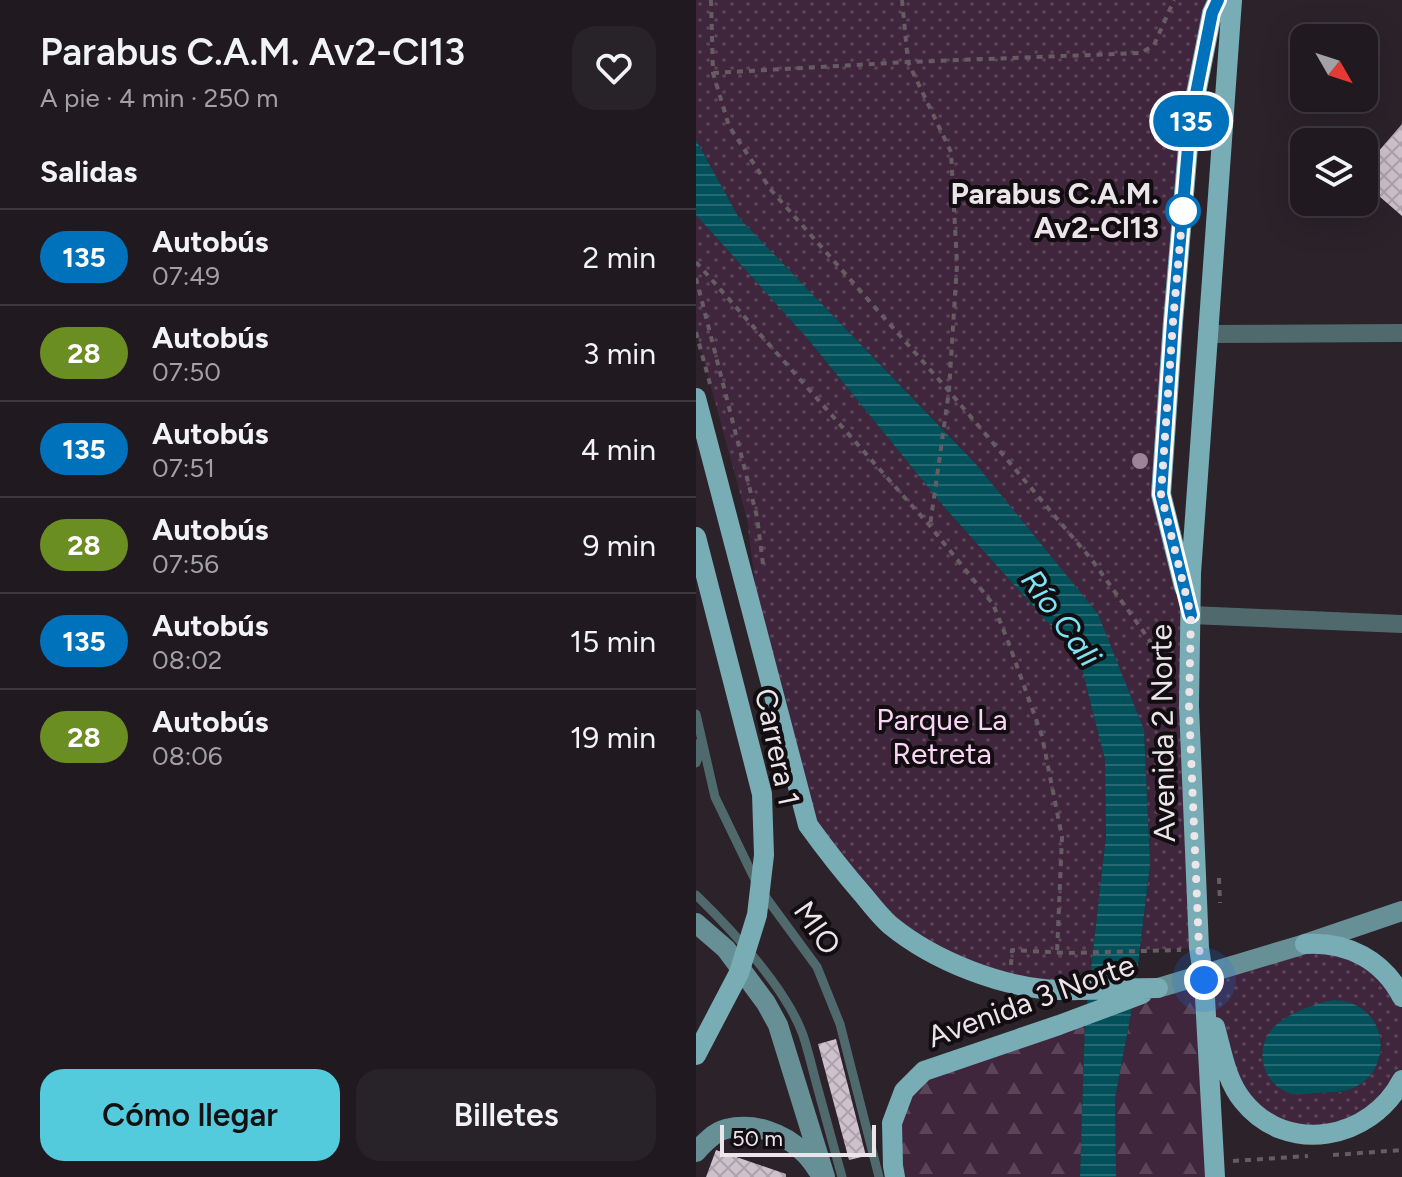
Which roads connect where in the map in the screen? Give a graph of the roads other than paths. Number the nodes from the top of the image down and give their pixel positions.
1 (1218, 0) edge
2 (1232, 0) edge
3 (1402, 333) edge
4 (1207, 334) junction
5 (696, 398) edge
6 (696, 537) edge
7 (1191, 615) junction
8 (1402, 624) edge
9 (696, 714) edge
10 (699, 728) junction
11 (696, 763) edge
12 (696, 895) edge
13 (1402, 911) edge
14 (696, 923) edge
15 (1305, 944) junction
16 (1204, 980) junction
17 (1158, 988) junction
18 (1402, 997) edge
19 (696, 1055) edge
20 (1402, 1080) edge
21 (696, 1152) edge
22 (824, 1177) edge
23 (842, 1177) edge
24 (879, 1177) edge
25 (895, 1177) edge
26 (1215, 1177) edge

1 - 7 main road
2 - 4 main road, Avenida 2 Norte
3 - 4 street
4 - 7 main road, Avenida 2 Norte
5 - 17 main road
6 - 19 main road, Carrera 1
7 - 8 street
7 - 16 main road, Avenida 2 Norte
9 - 10 lane, MIO
10 - 11 lane
10 - 24 lane, MIO
12 - 23 lane
13 - 15 street
14 - 22 street
15 - 17 street
15 - 18 main road
16 - 20 main road
16 - 26 main road, Avenida 2 Norte
17 - 25 main road, Avenida 3 Norte
21 - 22 street

